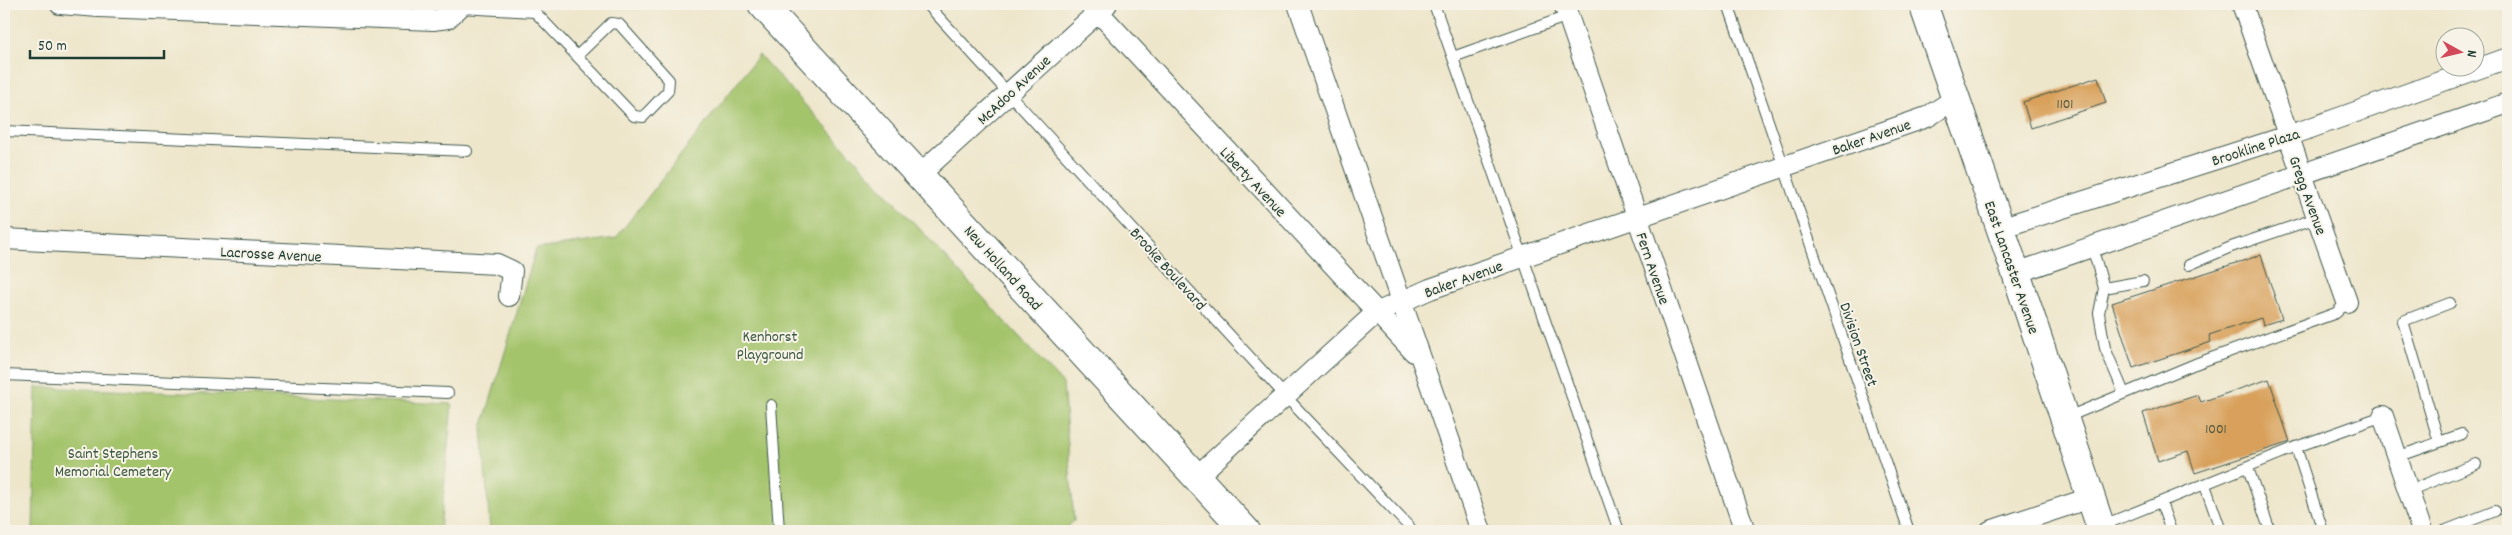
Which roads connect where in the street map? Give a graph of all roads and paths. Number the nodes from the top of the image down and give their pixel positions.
1 (60, 4) edge
2 (762, 4) edge
3 (927, 4) edge
4 (1298, 4) edge
5 (1434, 4) edge
6 (1728, 4) edge
7 (1922, 4) edge
8 (2242, 4) edge
9 (100, 6) edge
10 (462, 6) edge
11 (1099, 7) edge
12 (532, 8) edge
13 (1566, 10) edge
14 (577, 56) junction
15 (1453, 57) junction
16 (2508, 58) edge
17 (1009, 93) junction
18 (1955, 100) junction
19 (2508, 103) edge
20 (4, 131) edge
21 (2288, 136) junction
22 (467, 151) dead end
23 (1784, 166) junction
24 (920, 174) junction
25 (2302, 175) junction
26 (1637, 218) junction
27 (2317, 218) junction
28 (2000, 228) junction
29 (4, 239) edge
30 (2092, 247) junction
31 (1522, 257) junction
32 (2189, 265) dead end
33 (2016, 273) junction
34 (2142, 281) dead end
35 (2104, 288) junction
36 (509, 296) dead end
37 (1400, 302) junction
38 (2347, 302) joint
39 (2450, 303) dead end
40 (1376, 313) junction
41 (1419, 357) junction
42 (4, 375) edge
43 (448, 393) dead end
44 (2124, 393) junction
45 (1286, 396) junction
46 (771, 405) dead end
47 (2383, 416) joint
48 (2064, 418) junction
49 (2462, 434) dead end
50 (2439, 442) junction
51 (2296, 447) junction
52 (2397, 457) junction
53 (2476, 464) dead end
54 (2248, 468) junction
55 (1195, 478) junction
56 (2204, 485) junction
57 (2408, 490) junction
58 (2090, 498) junction
59 (2161, 502) junction
60 (2495, 511) dead end
61 (2101, 529) edge
62 (779, 531) edge
63 (1246, 531) edge
64 (1413, 531) edge
65 (1481, 531) edge
66 (1619, 531) edge
67 (1745, 531) edge
68 (1908, 531) edge
69 (1990, 531) edge
70 (2171, 531) edge
71 (2221, 531) edge
72 (2270, 531) edge
73 (2323, 531) edge
74 (2422, 531) edge
75 (2444, 531) edge

1 - 9 street
2 - 24 main road, New Holland Road
3 - 17 lane, Brooke Boulevard
4 - 37 street
5 - 15 lane
6 - 23 lane
7 - 18 main road, East Lancaster Avenue
8 - 21 street, Gregg Avenue
9 - 10 street
10 - 12 lane
11 - 17 street, McAdoo Avenue
11 - 40 street, Liberty Avenue
12 - 14 lane
13 - 15 lane
13 - 26 street, Fern Avenue
14 - 14 lane
15 - 31 lane
16 - 21 street, Brookline Plaza
17 - 24 street, McAdoo Avenue
17 - 45 lane, Brooke Boulevard
18 - 23 street, Baker Avenue
18 - 28 main road, East Lancaster Avenue
19 - 25 street
20 - 22 lane
21 - 25 street, Gregg Avenue
21 - 28 street, Brookline Plaza
23 - 26 street, Baker Avenue
23 - 68 lane, Division Street
24 - 55 main road, New Holland Road
25 - 27 street, Gregg Avenue
25 - 30 street
26 - 31 street, Baker Avenue
26 - 67 street, Fern Avenue
27 - 32 lane
27 - 38 street, Gregg Avenue
28 - 33 main road, East Lancaster Avenue
29 - 36 street, Lacrosse Avenue
30 - 33 street
30 - 35 lane
31 - 37 street, Baker Avenue
31 - 66 lane
33 - 48 main road, East Lancaster Avenue
34 - 35 lane
35 - 44 lane
37 - 40 street, Baker Avenue
37 - 41 street
38 - 44 lane
39 - 50 lane
40 - 41 street, Liberty Avenue
40 - 45 street, Baker Avenue
41 - 65 street
42 - 43 lane
44 - 48 lane
45 - 55 street, Baker Avenue
45 - 64 lane, Brooke Boulevard
46 - 62 lane
47 - 51 lane
47 - 52 street
48 - 58 main road, East Lancaster Avenue
49 - 50 lane
50 - 52 lane
51 - 54 lane
51 - 73 lane
52 - 57 street
53 - 57 lane
54 - 56 lane
54 - 72 lane
55 - 63 main road, New Holland Road
56 - 59 lane
56 - 71 lane
57 - 74 street
58 - 61 main road, East Lancaster Avenue
58 - 69 street
59 - 61 lane
59 - 70 lane
60 - 75 lane

